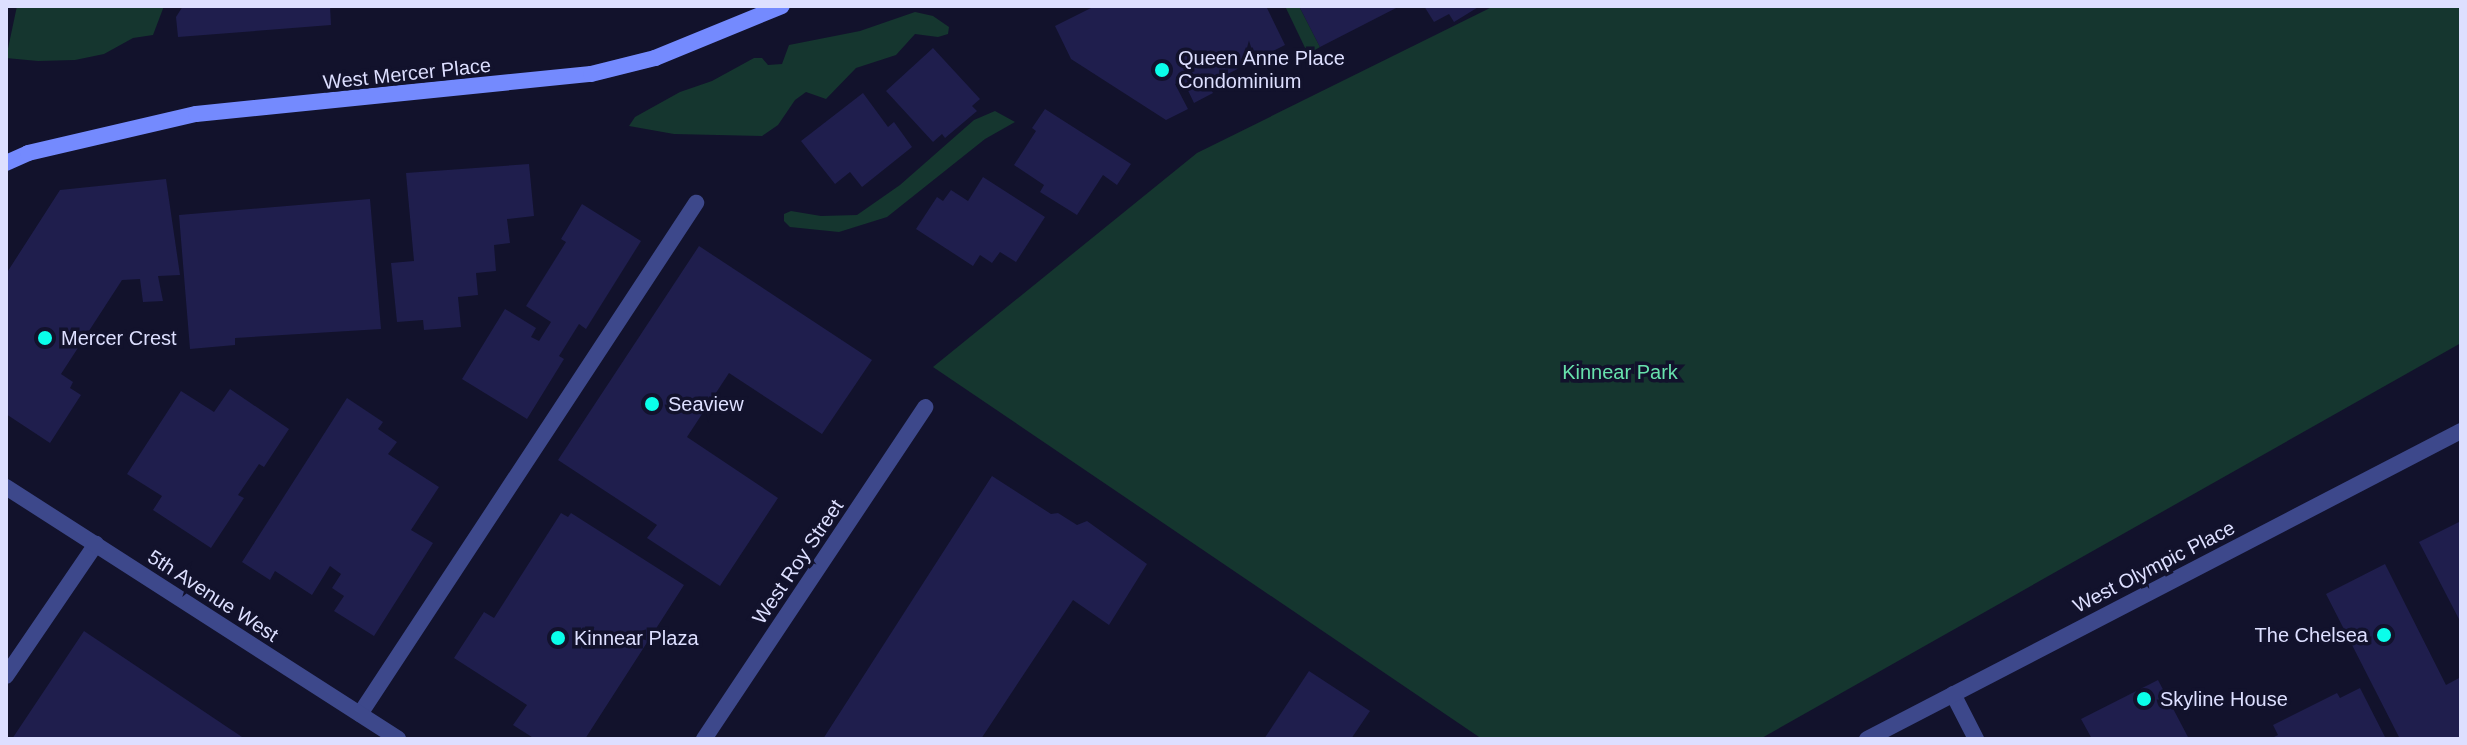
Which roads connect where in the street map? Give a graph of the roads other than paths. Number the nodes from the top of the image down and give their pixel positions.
1 (782, 6) edge
2 (6, 163) edge
3 (696, 203) dead end
4 (925, 407) dead end
5 (2461, 431) edge
6 (6, 487) edge
7 (96, 544) junction
8 (6, 676) edge
9 (1953, 694) junction
10 (360, 714) junction
11 (398, 739) edge
12 (704, 739) edge
13 (1867, 739) edge
14 (1976, 739) edge

1 - 2 main road, West Mercer Place
3 - 10 street
4 - 12 street, West Roy Street
5 - 9 street, West Olympic Place
6 - 7 street, 5th Avenue West
7 - 8 street
7 - 10 street, 5th Avenue West
9 - 13 street, West Olympic Place
9 - 14 street
10 - 11 street, 5th Avenue West

